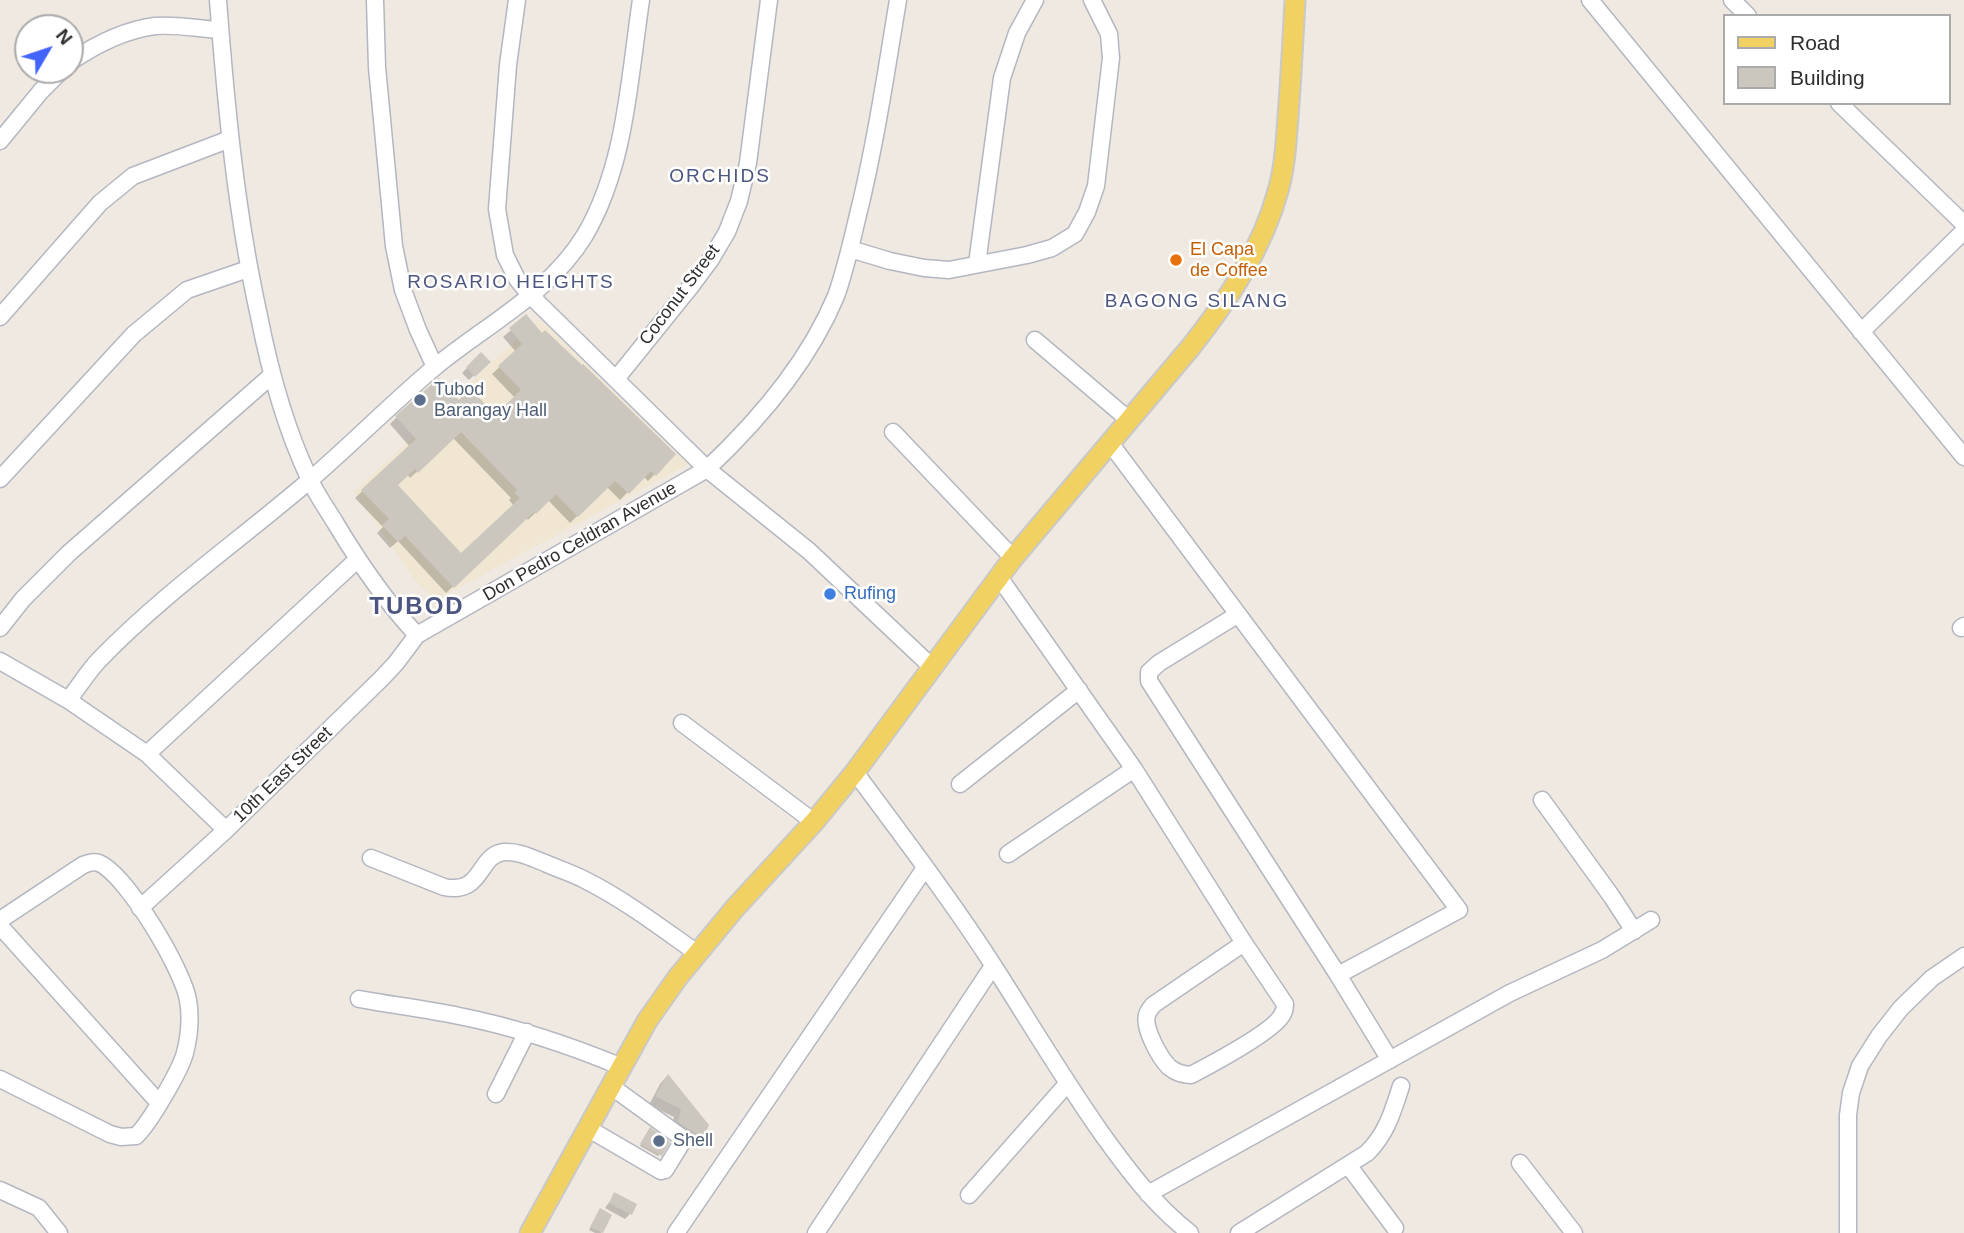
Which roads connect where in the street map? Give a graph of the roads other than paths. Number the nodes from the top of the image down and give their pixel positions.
1 (218, 0) edge
2 (375, 0) edge
3 (517, 0) edge
4 (641, 0) edge
5 (769, 0) edge
6 (898, 0) edge
7 (1035, 0) edge
8 (1092, 0) edge
9 (1295, 0) edge
10 (1590, 0) edge
11 (1732, 0) edge
12 (1746, 14) edge
13 (220, 30) junction
14 (84, 52) edge
15 (48, 84) edge
16 (1841, 105) edge
17 (230, 139) junction
18 (0, 141) edge
19 (1964, 224) edge
20 (1964, 231) edge
21 (850, 249) junction
22 (976, 264) junction
23 (248, 269) junction
24 (530, 295) junction
25 (0, 317) edge
26 (1861, 332) junction
27 (1035, 340) dead end
28 (435, 367) junction
29 (271, 376) junction
30 (616, 379) junction
31 (1129, 420) junction
32 (893, 432) dead end
33 (1110, 443) junction
34 (1964, 457) edge
35 (707, 469) junction
36 (0, 478) edge
37 (310, 480) junction
38 (1013, 558) junction
39 (358, 559) junction
40 (999, 577) junction
41 (1237, 615) junction
42 (0, 628) edge
43 (417, 635) junction
44 (0, 661) edge
45 (933, 668) junction
46 (1079, 690) junction
47 (68, 700) junction
48 (682, 723) dead end
49 (147, 754) junction
50 (1134, 769) junction
51 (855, 772) junction
52 (960, 784) dead end
53 (1542, 800) dead end
54 (814, 822) junction
55 (226, 830) junction
56 (1008, 853) dead end
57 (371, 858) dead end
58 (925, 868) junction
59 (140, 908) junction
60 (0, 919) edge
61 (1651, 920) dead end
62 (0, 926) edge
63 (1634, 931) junction
64 (1244, 943) junction
65 (697, 953) junction
66 (1964, 956) edge
67 (993, 966) junction
68 (1338, 975) junction
69 (359, 999) dead end
70 (527, 1032) junction
71 (1390, 1060) junction
72 (622, 1067) junction
73 (0, 1079) edge
74 (1067, 1084) junction
75 (1401, 1086) dead end
76 (612, 1087) junction
77 (496, 1094) dead end
78 (159, 1103) junction
79 (589, 1129) junction
80 (1520, 1163) dead end
81 (1348, 1165) junction
82 (0, 1190) edge
83 (1148, 1194) junction
84 (969, 1195) dead end
85 (1395, 1228) dead end
86 (59, 1233) edge
87 (530, 1233) edge
88 (676, 1233) edge
89 (816, 1233) edge
90 (1190, 1233) edge
91 (1239, 1233) edge
92 (1574, 1233) edge
93 (1848, 1233) edge

1 - 13 street
2 - 28 street
3 - 24 street
4 - 24 street
5 - 30 street, Coconut Street
6 - 21 street, Don Pedro Celdran Avenue
7 - 22 street
8 - 22 street
9 - 31 main road
10 - 26 street
11 - 12 street
13 - 14 street
13 - 17 street
15 - 18 street
16 - 19 street
17 - 23 street
17 - 25 street
20 - 26 street
21 - 22 street
21 - 35 street, Don Pedro Celdran Avenue
23 - 29 street
23 - 36 street
24 - 28 street
24 - 30 street
26 - 34 street
27 - 31 street
28 - 37 street
29 - 37 street
29 - 42 street
30 - 35 street
31 - 33 main road
32 - 38 street
33 - 38 main road
33 - 41 street
35 - 43 street, Don Pedro Celdran Avenue
35 - 45 street
37 - 39 street
37 - 47 street
38 - 40 main road
39 - 43 street
39 - 49 street
40 - 45 main road
40 - 46 street
41 - 68 street
41 - 68 street
43 - 55 street, 10th East Street
44 - 47 street
45 - 51 main road
46 - 50 street
46 - 52 street
47 - 49 street
48 - 54 street
49 - 55 street
50 - 56 street
50 - 64 street
51 - 54 main road
51 - 58 street
53 - 63 street
54 - 65 main road
55 - 59 street, 10th East Street
57 - 65 street
58 - 67 street
58 - 88 street
59 - 60 street
59 - 78 street
61 - 63 street
62 - 78 street
63 - 71 street
64 - 64 street
65 - 72 main road
66 - 93 street
67 - 74 street
67 - 89 street
68 - 71 street
69 - 70 street
70 - 72 street
70 - 77 street
71 - 83 street
72 - 76 main road
73 - 78 street
74 - 83 street
74 - 84 street
75 - 81 street
76 - 79 main road
76 - 79 street
79 - 87 main road
80 - 92 street
81 - 85 street
81 - 91 street
82 - 86 street
83 - 90 street

